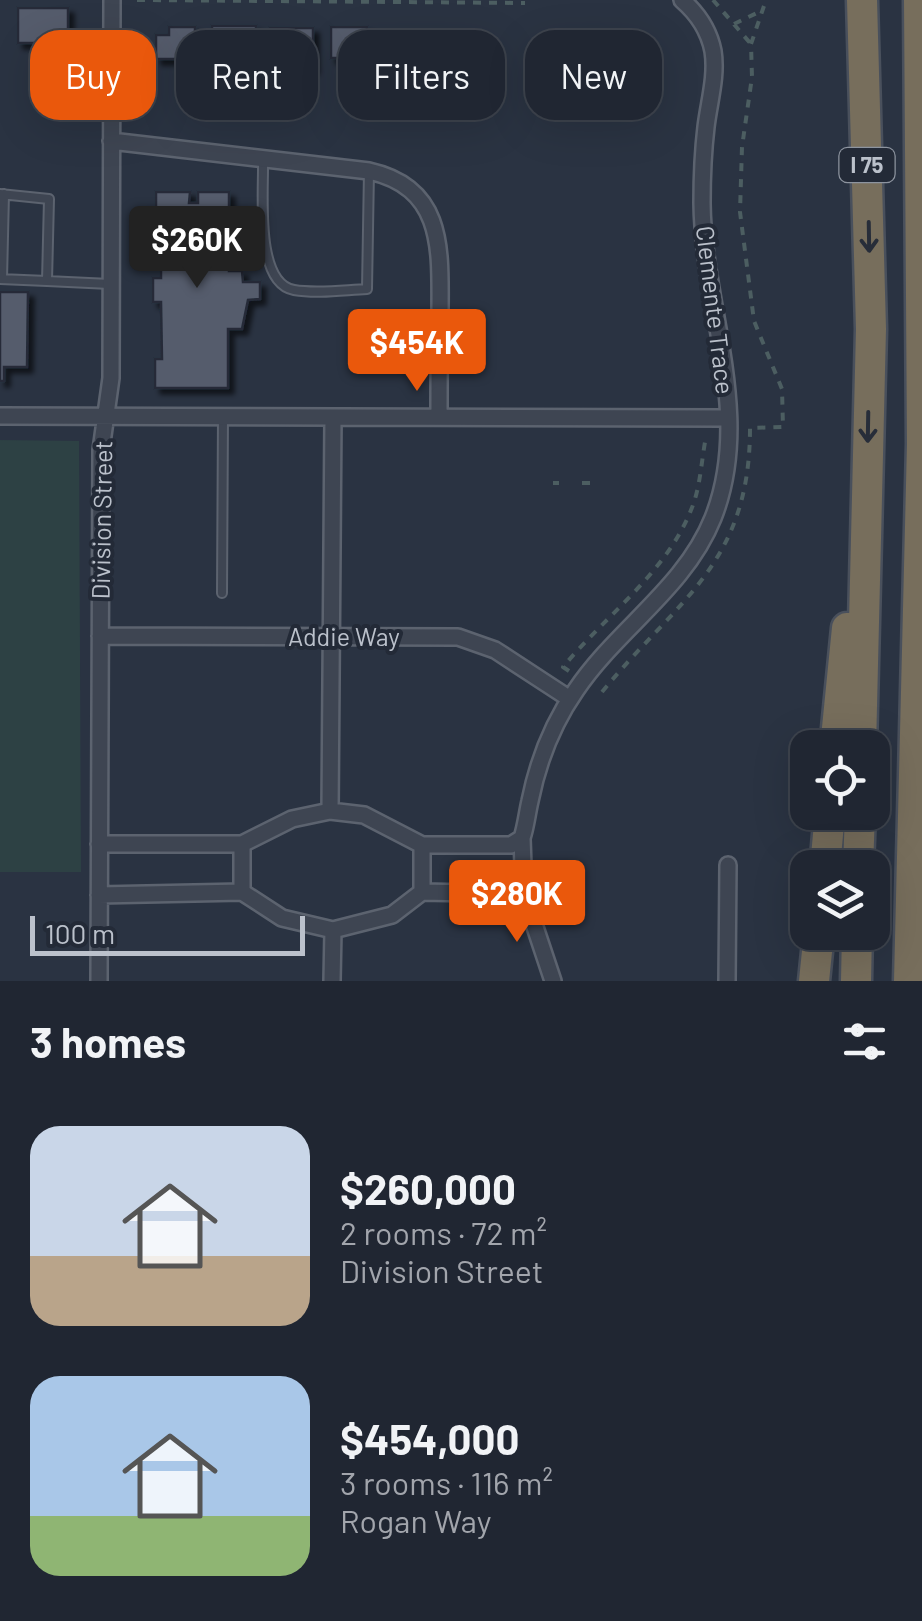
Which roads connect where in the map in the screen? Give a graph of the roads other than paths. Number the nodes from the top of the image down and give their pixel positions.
1 (112, 0) edge
2 (682, 0) edge
3 (862, 0) edge
4 (919, 0) edge
5 (111, 141) junction
6 (263, 159) junction
7 (368, 171) junction
8 (2, 194) edge
9 (1, 279) edge
10 (48, 282) junction
11 (111, 284) junction
12 (0, 416) edge
13 (106, 416) junction
14 (223, 416) junction
15 (333, 416) junction
16 (439, 417) junction
17 (727, 418) junction
18 (922, 444) edge
19 (865, 567) junction
20 (222, 593) dead end
21 (100, 636) junction
22 (333, 637) junction
23 (570, 698) junction
24 (837, 730) edge
25 (861, 730) edge
26 (330, 811) junction
27 (522, 838) junction
28 (99, 844) junction
29 (242, 844) junction
30 (422, 845) junction
31 (728, 864) dead end
32 (242, 892) junction
33 (422, 892) junction
34 (524, 894) junction
35 (99, 895) junction
36 (333, 930) junction
37 (817, 950) edge
38 (857, 950) edge
39 (99, 981) edge
40 (332, 981) edge
41 (553, 981) edge
42 (727, 981) edge
43 (814, 981) edge
44 (856, 981) edge
45 (909, 981) edge

1 - 5 street, Division Street
2 - 17 street, Clemente Trace
3 -> 19 highway, I 75
4 - 18 highway
5 - 6 street
5 - 11 street, Division Street
6 - 7 street
6 - 7 lane
7 - 16 street
8 - 9 lane
8 - 10 lane
9 - 10 lane
10 - 11 lane
11 - 13 street, Division Street
12 - 13 street
13 - 14 street
13 - 21 street, Division Street
14 - 15 street
14 - 20 lane
15 - 16 street
15 - 22 street
16 - 17 street
17 - 23 street, Clemente Trace
18 - 45 highway
19 - 24 highway
19 - 25 highway
21 - 22 street, Addie Way
21 - 28 street, Division Street
22 - 23 street, Addie Way
22 - 26 street
23 - 27 street, Clemente Trace
26 - 29 street
26 - 30 street
27 - 30 street
27 - 34 street, Clemente Trace
28 - 29 street
28 - 35 street, Division Street
29 - 32 street
30 - 33 street
31 - 42 street
32 - 35 street
32 - 36 street
33 - 34 street
33 - 36 street
34 - 41 street, Clemente Trace
35 - 39 street, Division Street
36 - 40 street
37 - 43 highway
38 - 44 highway

